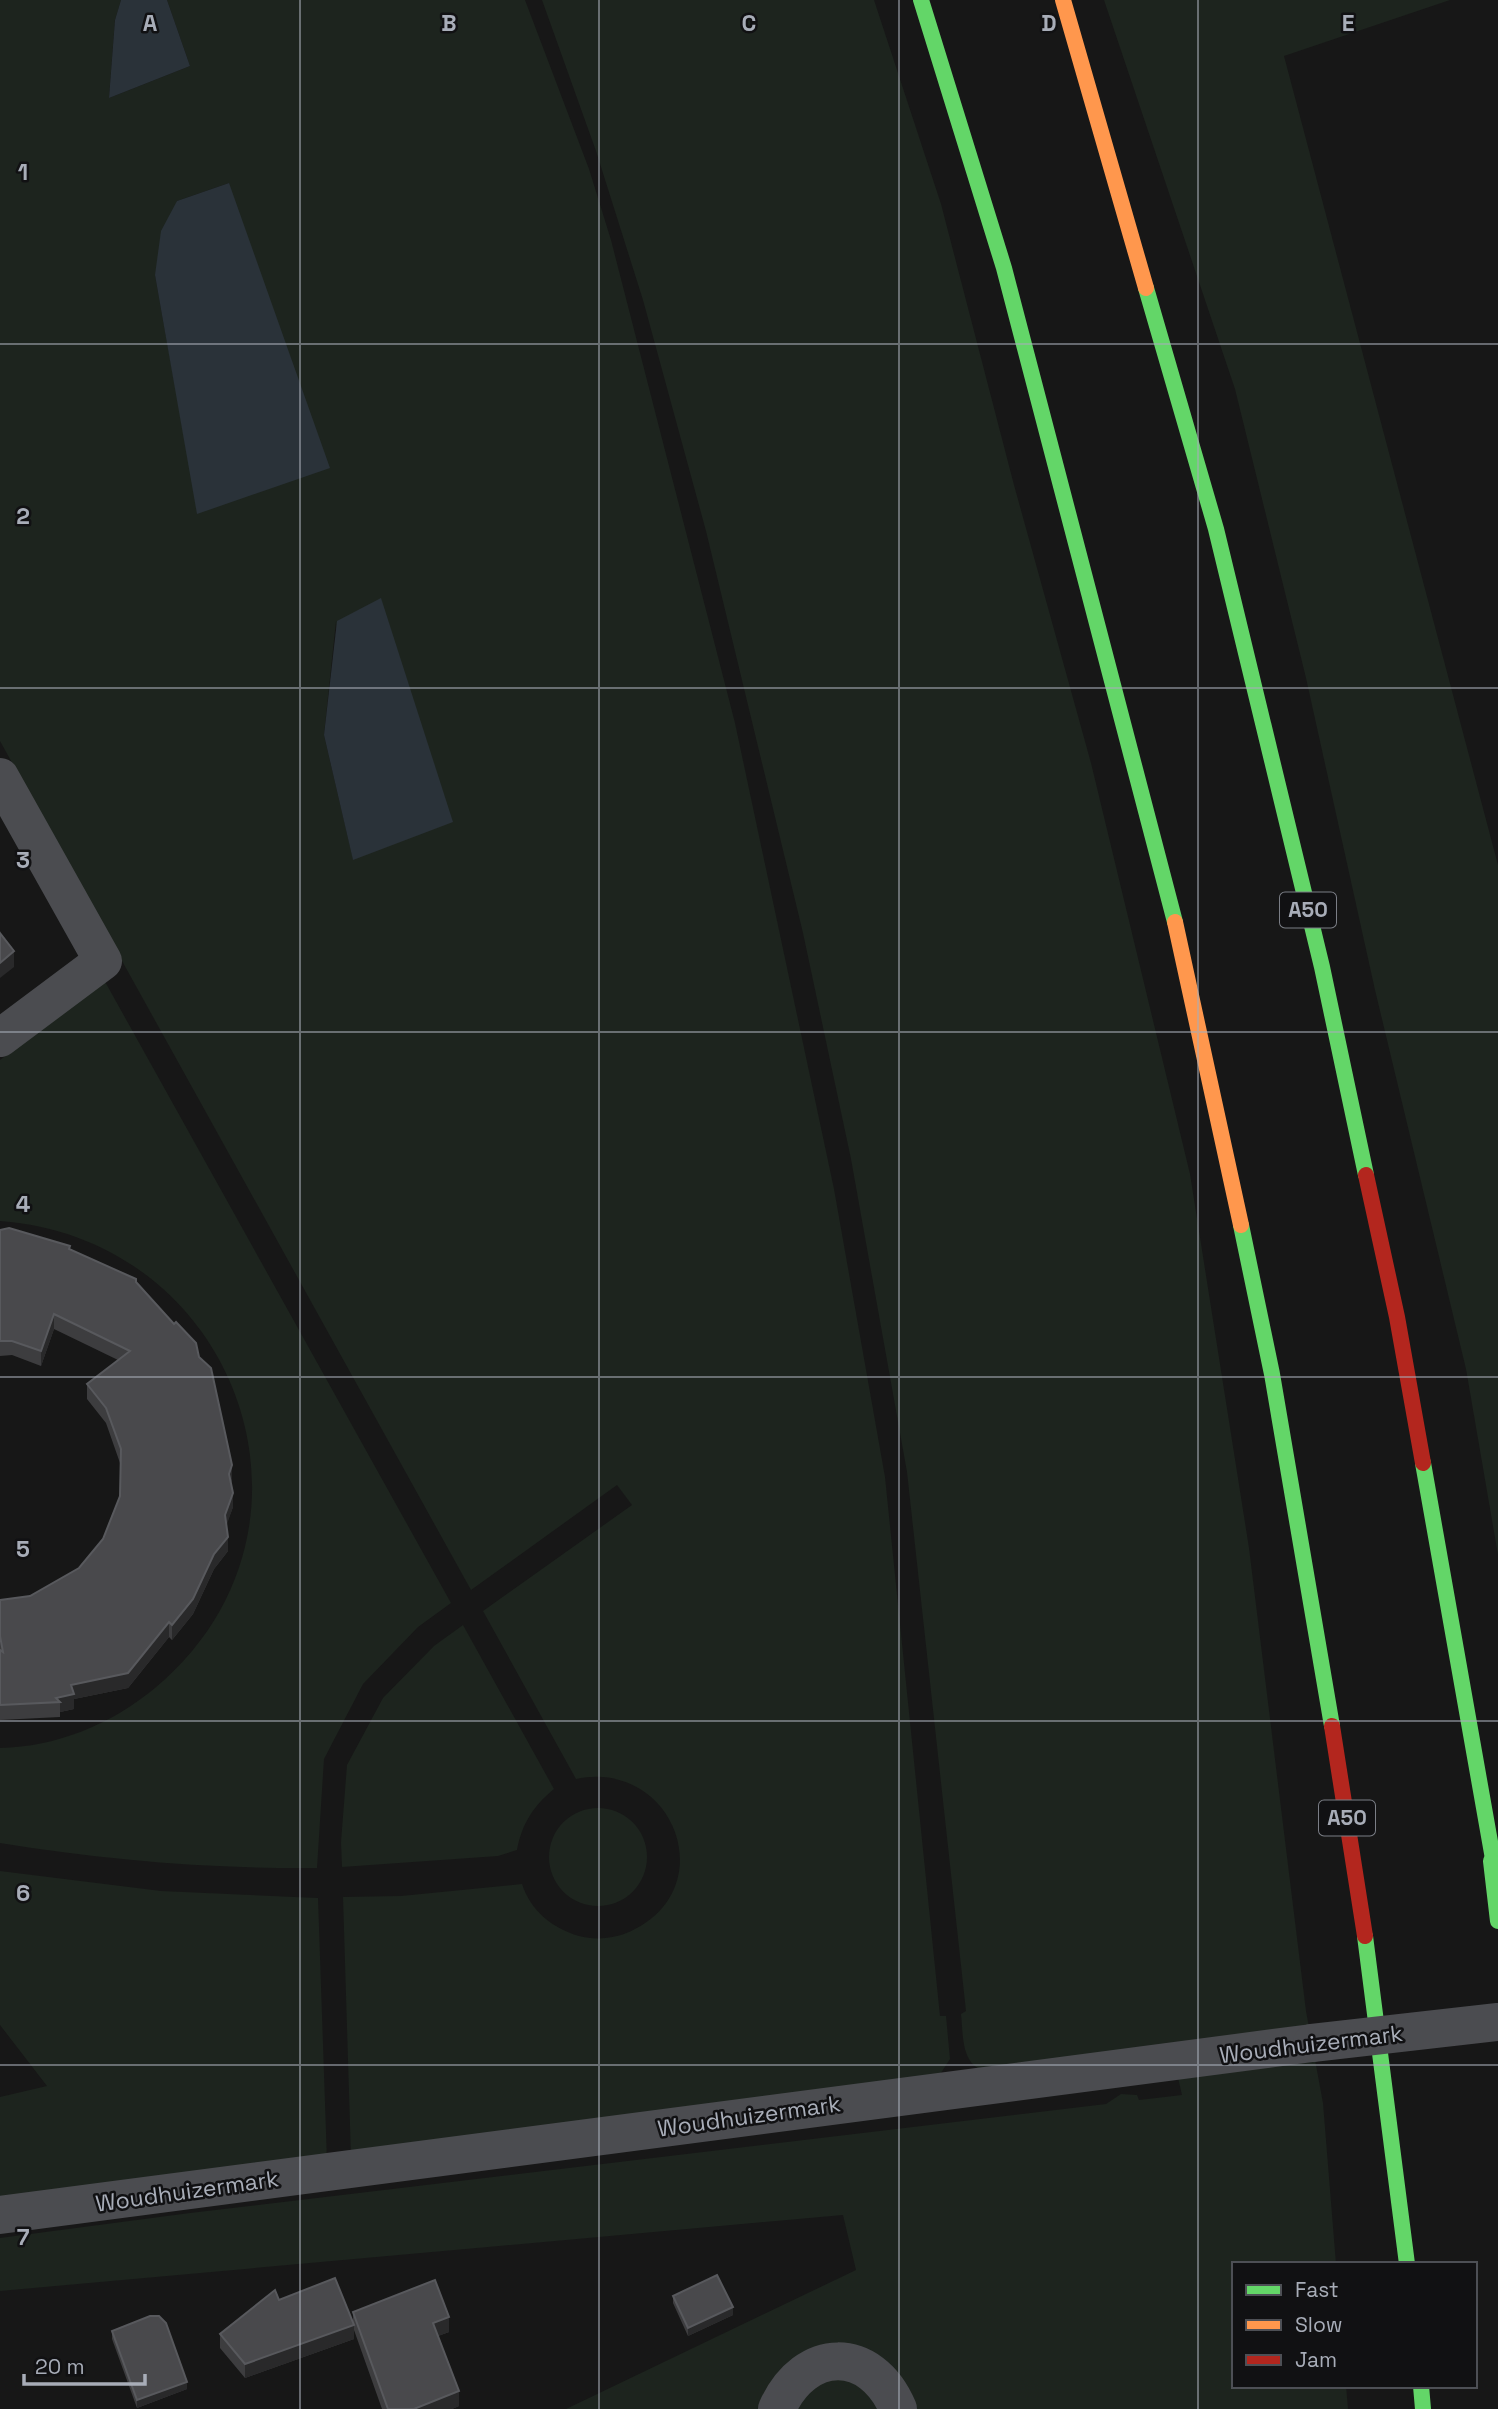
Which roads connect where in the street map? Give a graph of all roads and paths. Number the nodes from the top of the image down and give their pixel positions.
1 (921, 0) edge
2 (1063, 0) edge
3 (0, 777) edge
4 (0, 1038) edge
5 (1487, 1835) junction
6 (1498, 1886) edge
7 (1498, 1921) edge
8 (1498, 2022) edge
9 (0, 2215) edge
10 (1406, 2262) edge
11 (1421, 2388) edge
12 (777, 2409) edge
13 (898, 2409) edge
14 (1423, 2409) edge

1 - 10 highway, A50
2 - 5 highway, A50
3 - 4 street
5 - 6 highway, A50
5 - 7 highway, A50
8 - 9 street, Woudhuizermark, bridge
11 - 14 highway
12 - 13 street

